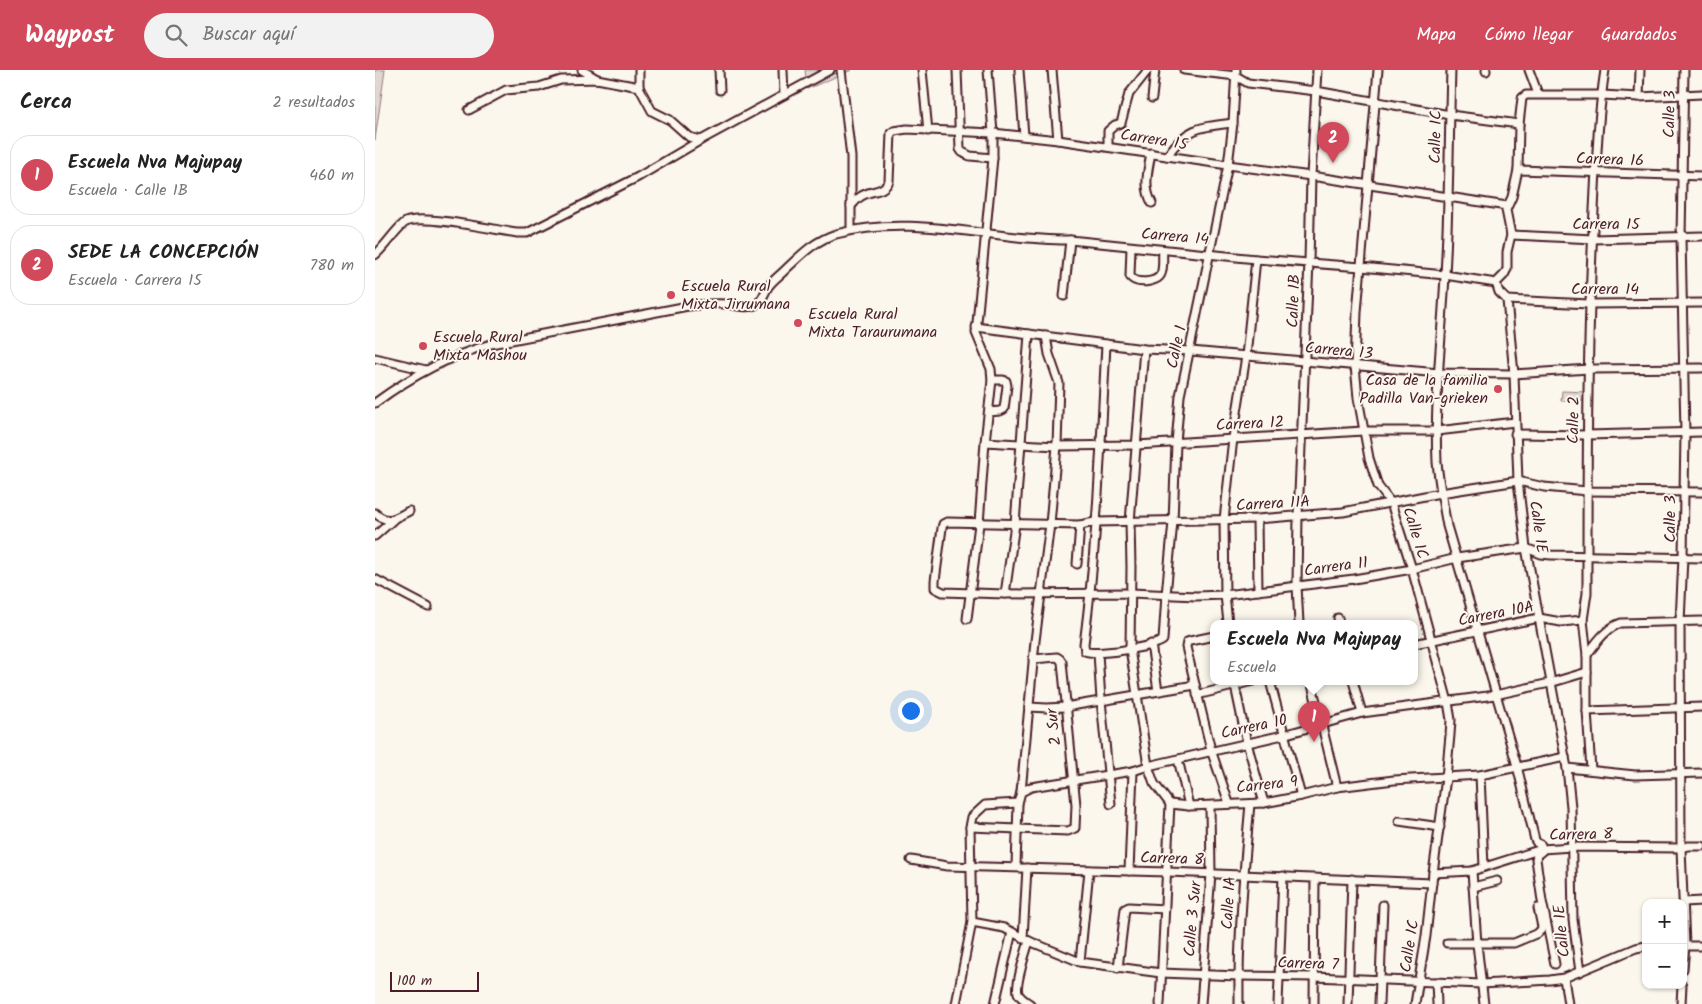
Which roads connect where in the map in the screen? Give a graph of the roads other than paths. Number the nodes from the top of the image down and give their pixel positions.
1 (582, 70) edge
2 (639, 70) edge
3 (719, 70) edge
4 (783, 70) edge
5 (830, 70) edge
6 (841, 70) edge
7 (922, 70) edge
8 (957, 70) edge
9 (988, 70) edge
10 (1019, 70) edge
11 (1051, 70) edge
12 (1147, 70) edge
13 (1155, 70) edge
14 (1184, 70) edge
15 (1317, 70) edge
16 (1378, 70) edge
17 (1451, 70) edge
18 (1529, 70) edge
19 (1605, 70) edge
20 (1640, 70) edge
21 (1684, 70) edge
22 (1236, 73) edge
23 (597, 79) junction
24 (639, 87) junction
25 (720, 90) dead end
26 (1317, 91) junction
27 (1538, 94) junction
28 (1685, 94) junction
29 (1702, 94) edge
30 (784, 95) junction
31 (1601, 95) junction
32 (1639, 97) junction
33 (1152, 98) dead end
34 (1375, 103) junction
35 (469, 110) dead end
36 (1450, 115) junction
37 (1233, 123) junction
38 (1519, 124) junction
39 (928, 131) junction
40 (961, 132) junction
41 (993, 133) junction
42 (1024, 136) junction
43 (701, 140) junction
44 (1058, 140) junction
45 (1108, 147) junction
46 (1151, 153) junction
47 (1167, 156) junction
48 (993, 158) junction
49 (1228, 165) junction
50 (1518, 170) junction
51 (1596, 173) junction
52 (1311, 176) junction
53 (1683, 176) junction
54 (1702, 176) edge
55 (1369, 185) junction
56 (1448, 196) junction
57 (1152, 203) dead end
58 (851, 206) junction
59 (1507, 206) junction
60 (851, 230) junction
61 (986, 233) junction
62 (1511, 235) junction
63 (1702, 236) edge
64 (1681, 237) junction
65 (1593, 239) junction
66 (1070, 240) junction
67 (1131, 247) junction
68 (1163, 250) junction
69 (1209, 254) junction
70 (375, 256) edge
71 (1256, 259) junction
72 (1309, 262) junction
73 (1361, 267) junction
74 (1445, 275) junction
75 (1496, 284) junction
76 (1065, 296) dead end
77 (1507, 300) junction
78 (1681, 303) junction
79 (1702, 303) edge
80 (1589, 304) junction
81 (976, 327) junction
82 (1029, 334) junction
83 (1046, 336) junction
84 (1105, 344) junction
85 (1143, 349) junction
86 (1191, 351) junction
87 (1246, 356) junction
88 (375, 358) edge
89 (1305, 362) junction
90 (1355, 366) junction
91 (1683, 368) junction
92 (1702, 368) edge
93 (1589, 369) junction
94 (426, 370) junction
95 (1439, 373) junction
96 (1514, 374) junction
97 (993, 380) junction
98 (375, 404) edge
99 (989, 412) junction
100 (1515, 422) junction
101 (1363, 431) junction
102 (1437, 431) junction
103 (1685, 432) junction
104 (1702, 432) edge
105 (1515, 434) junction
106 (1300, 435) junction
107 (1587, 435) junction
108 (1233, 438) junction
109 (985, 442) junction
110 (1176, 442) junction
111 (1021, 445) junction
112 (1137, 445) junction
113 (1057, 446) junction
114 (1101, 446) junction
115 (1518, 481) junction
116 (1587, 491) junction
117 (1683, 492) junction
118 (1702, 492) edge
119 (1440, 493) junction
120 (1391, 503) junction
121 (409, 511) dead end
122 (375, 513) edge
123 (1298, 516) junction
124 (1257, 519) junction
125 (393, 520) junction
126 (1224, 520) junction
127 (1095, 522) junction
128 (1129, 522) junction
129 (1173, 522) junction
130 (979, 524) junction
131 (1015, 524) junction
132 (1050, 524) junction
133 (1080, 525) junction
134 (375, 536) edge
135 (1526, 548) junction
136 (1587, 555) junction
137 (1683, 557) junction
138 (1457, 558) junction
139 (1702, 558) edge
140 (1077, 564) dead end
141 (1412, 569) junction
142 (375, 579) edge
143 (1297, 586) junction
144 (1259, 591) junction
145 (1042, 593) junction
146 (1090, 593) junction
147 (1131, 593) junction
148 (970, 594) junction
149 (1005, 594) junction
150 (1166, 595) junction
151 (1225, 595) junction
152 (428, 607) dead end
153 (1539, 618) junction
154 (967, 619) dead end
155 (1228, 620) edge
156 (1299, 620) edge
157 (1583, 620) junction
158 (1702, 621) edge
159 (1680, 622) junction
160 (1478, 630) junction
161 (1210, 637) edge
162 (1431, 640) junction
163 (1418, 643) edge
164 (1151, 644) junction
165 (1130, 649) junction
166 (1098, 653) junction
167 (1587, 655) junction
168 (1033, 659) junction
169 (1587, 672) junction
170 (1550, 683) junction
171 (1195, 685) junction
172 (1229, 685) edge
173 (1235, 685) edge
174 (1271, 685) edge
175 (1312, 685) edge
176 (1354, 685) edge
177 (1158, 691) junction
178 (1137, 694) junction
179 (1197, 695) junction
180 (1495, 695) junction
181 (1101, 700) junction
182 (1448, 702) junction
183 (1029, 707) junction
184 (1065, 707) junction
185 (1682, 707) junction
186 (1702, 707) edge
187 (1587, 710) junction
188 (1362, 713) junction
189 (1322, 725) junction
190 (1283, 735) junction
191 (1247, 743) junction
192 (1211, 750) junction
193 (1565, 757) junction
194 (1178, 759) junction
195 (1148, 766) junction
196 (1517, 766) junction
197 (1567, 768) junction
198 (1591, 770) junction
199 (1133, 771) junction
200 (1681, 773) junction
201 (1702, 773) edge
202 (1480, 775) junction
203 (1109, 776) junction
204 (1446, 778) junction
205 (1073, 782) junction
206 (1337, 787) junction
207 (1021, 792) junction
208 (1301, 796) junction
209 (1018, 803) junction
210 (1229, 803) junction
211 (1264, 803) junction
212 (1111, 804) dead end
213 (1170, 804) junction
214 (1250, 804) junction
215 (1189, 806) junction
216 (1210, 806) junction
217 (1399, 821) dead end
218 (970, 827) junction
219 (1440, 827) junction
220 (1016, 830) junction
221 (1702, 846) edge
222 (1572, 847) junction
223 (1681, 848) junction
224 (1540, 849) junction
225 (911, 860) dead end
226 (970, 866) junction
227 (1484, 866) junction
228 (1016, 868) junction
229 (1027, 868) junction
230 (1089, 870) junction
231 (1472, 870) junction
232 (1129, 871) junction
233 (1168, 872) junction
234 (1433, 873) junction
235 (1211, 874) junction
236 (1243, 876) junction
237 (1283, 876) junction
238 (1315, 878) junction
239 (1352, 879) junction
240 (1497, 881) dead end
241 (1432, 883) junction
242 (1473, 887) junction
243 (1684, 899) edge
244 (1702, 901) edge
245 (1687, 902) edge
246 (1383, 905) dead end
247 (1538, 908) dead end
248 (1165, 909) junction
249 (972, 922) junction
250 (1012, 932) junction
251 (1026, 939) junction
252 (1447, 943) dead end
253 (1477, 944) junction
254 (1687, 946) edge
255 (1702, 946) edge
256 (1642, 947) edge
257 (1080, 962) junction
258 (1555, 964) dead end
259 (1118, 968) junction
260 (1161, 972) junction
261 (1580, 972) junction
262 (1202, 974) junction
263 (1239, 976) junction
264 (1278, 976) junction
265 (1314, 977) junction
266 (1349, 979) junction
267 (1562, 979) junction
268 (1379, 980) junction
269 (1418, 981) junction
270 (1436, 982) junction
271 (1482, 984) junction
272 (1682, 989) edge
273 (956, 1004) edge
274 (995, 1004) edge
275 (1030, 1004) edge
276 (1160, 1004) edge
277 (1201, 1004) edge
278 (1239, 1004) edge
279 (1278, 1004) edge
280 (1314, 1004) edge
281 (1348, 1004) edge
282 (1379, 1004) edge
283 (1415, 1004) edge
284 (1437, 1004) edge
285 (1484, 1004) edge
286 (1568, 1004) edge
287 (1681, 1004) edge

1 - 23 street
2 - 24 street
3 - 25 street
4 - 30 street
5 - 30 street
6 - 58 street
7 - 39 street
8 - 40 street
9 - 41 street
10 - 42 street
11 - 44 street
12 - 45 street
13 - 33 street
14 - 22 street
15 - 26 street, Calle 1B
16 - 34 street, Calle 1C
17 - 36 street, Calle 1C
18 - 27 street
19 - 31 street, Calle 2
20 - 32 street
21 - 28 street, Calle 3
22 - 26 street
22 - 37 street, Calle 1
23 - 24 street
23 - 35 street
24 - 43 street
26 - 34 street
26 - 52 street, Calle 1B
27 - 31 street
27 - 38 street
28 - 29 street
28 - 32 street
28 - 53 street, Calle 3
30 - 43 street
31 - 32 street
31 - 51 street, Calle 2
34 - 36 street
34 - 55 street, Calle 1C
36 - 38 street
36 - 56 street, Calle 1C
37 - 47 street
37 - 49 street, Calle 1
38 - 50 street
39 - 40 street, Carrera 15
39 - 58 street, Carrera 15
40 - 41 street, Carrera 15
40 - 48 street
41 - 42 street, Carrera 15
41 - 48 street
42 - 44 street, Carrera 15
43 - 70 street
44 - 45 street, Carrera 15
45 - 46 street, Carrera 15
46 - 47 street, Carrera 15
46 - 57 street
47 - 49 street, Carrera 15
48 - 61 street
49 - 52 street, Carrera 15
49 - 69 street, Calle 1
50 - 51 street, Carrera 16
50 - 59 street
51 - 53 street, Carrera 16
51 - 65 street, Calle 2
52 - 55 street, Carrera 15
52 - 72 street, Calle 1B
53 - 54 street, Carrera 16
53 - 64 street, Calle 3
55 - 56 street, Carrera 15
55 - 73 street, Calle 1C
56 - 59 street, Carrera 15
56 - 74 street, Calle 1C
58 - 60 street
59 - 62 street
60 - 61 street, Carrera 14
60 - 94 street, Carrera 14
61 - 66 street, Carrera 14
61 - 81 street
62 - 65 street, Carrera 15
62 - 75 street
63 - 64 street, Carrera 15
64 - 65 street, Carrera 15
64 - 78 street, Calle 3
65 - 80 street, Calle 2
66 - 67 street, Carrera 14
66 - 76 street
67 - 68 street, Carrera 14
67 - 68 street
68 - 69 street, Carrera 14
69 - 71 street, Carrera 14
69 - 86 street, Calle 1
71 - 72 street, Carrera 14
71 - 87 street
72 - 73 street, Carrera 14
72 - 89 street, Calle 1B
73 - 74 street, Carrera 14
73 - 90 street, Calle 1C
74 - 75 street, Carrera 14
74 - 95 street, Calle 1C
75 - 77 street, Calle 1E
77 - 80 street, Carrera 14
77 - 96 street, Calle 1E
78 - 79 street, Carrera 14
78 - 80 street, Carrera 14
78 - 91 street, Calle 3
80 - 93 street, Calle 2
81 - 82 street, Carrera 13
81 - 97 street
82 - 83 street, Carrera 13
82 - 111 street
83 - 84 street, Carrera 13
83 - 113 street
84 - 85 street, Carrera 13
84 - 114 street
85 - 86 street, Carrera 13
85 - 112 street
86 - 87 street, Carrera 13
86 - 110 street, Calle 1
87 - 89 street, Carrera 13
87 - 108 street
88 - 94 street
89 - 90 street, Carrera 13
89 - 106 street, Calle 1B
90 - 95 street, Carrera 13
90 - 101 street, Calle 1C
91 - 92 street, Carrera 13
91 - 93 street, Carrera 13
91 - 103 street, Calle 3
93 - 96 street, Carrera 13
93 - 107 street, Calle 2
94 - 98 street, Carrera 14
95 - 96 street, Carrera 13
95 - 102 street, Calle 1C
96 - 100 street, Calle 1E
97 - 99 street
97 - 99 street
99 - 109 street
100 - 102 street, Carrera 12
100 - 105 street, Calle 1E
101 - 102 street, Carrera 12
101 - 106 street, Carrera 12
101 - 120 street, Calle 1C
102 - 119 street, Calle 1C
103 - 104 street
103 - 107 street
103 - 117 street, Calle 3
105 - 107 street
105 - 115 street, Calle 1E
106 - 108 street, Carrera 12
106 - 123 street, Calle 1B
107 - 116 street, Calle 2
108 - 110 street, Carrera 12
108 - 126 street
109 - 111 street, Carrera 12
109 - 130 street
110 - 112 street, Carrera 12
110 - 129 street, Calle 1
111 - 113 street, Carrera 12
111 - 131 street
112 - 114 street, Carrera 12
112 - 128 street
113 - 114 street, Carrera 12
113 - 132 street
114 - 127 street
115 - 116 street, Carrera 11A
115 - 119 street, Carrera 11A
115 - 135 street, Calle 1E
116 - 117 street, Carrera 11A
116 - 136 street, Calle 2
117 - 118 street, Carrera 11A
117 - 137 street, Calle 3
119 - 120 street, Carrera 11A
119 - 138 street, Calle 1C
120 - 123 street, Carrera 11A
120 - 141 street, Calle 1C
121 - 125 street
122 - 125 street
123 - 124 street, Carrera 11A
123 - 143 street, Calle 1B
124 - 126 street, Carrera 11A
124 - 144 street
125 - 134 street
126 - 129 street, Carrera 11A
126 - 151 street
127 - 128 street, Carrera 11A
127 - 133 street, Carrera 11A
127 - 146 street
128 - 129 street, Carrera 11A
128 - 147 street
129 - 150 street, Calle 1
130 - 131 street, Carrera 11A
130 - 148 street
130 - 148 street, Carrera 11A
131 - 132 street, Carrera 11A
131 - 149 street
132 - 133 street, Carrera 11A
132 - 145 street
133 - 140 street
135 - 136 street, Carrera 11
135 - 138 street, Carrera 11
135 - 153 street, Calle 1E
136 - 137 street, Carrera 11
136 - 157 street, Calle 2
137 - 139 street, Carrera 11
137 - 159 street, Calle 3
138 - 141 street, Carrera 11
138 - 160 street, Calle 1C
141 - 143 street, Carrera 11
141 - 162 street, Calle 1C
142 - 152 street
143 - 144 street, Carrera 11
143 - 156 street, Calle 1B
144 - 151 street, Carrera 11
145 - 146 street, Carrera 11
145 - 149 street, Carrera 11
145 - 168 street
146 - 147 street, Carrera 11
146 - 166 street
147 - 150 street, Carrera 11
147 - 165 street
148 - 149 street, Carrera 11
148 - 154 street
150 - 151 street, Carrera 11
150 - 164 street, Calle 1
151 - 155 street
153 - 157 street, Carrera 10A
153 - 160 street, Carrera 10A
153 - 170 street, Calle 1E
157 - 167 street, Calle 2
158 - 159 street
159 - 167 street
159 - 185 street, Calle 3
160 - 162 street, Carrera 10A
160 - 180 street, Calle 1C
161 - 171 street
162 - 163 street, Carrera 10A
162 - 182 street, Calle 1C
164 - 165 street
164 - 177 street
165 - 166 street
165 - 178 street
166 - 181 street
167 - 169 street, Calle 2
168 - 183 street
168 - 184 street, 2 Sur
169 - 170 street, Carrera 10
169 - 187 street, Calle 2
170 - 180 street, Carrera 10
170 - 193 street, Calle 1E
171 - 177 street
171 - 179 street
172 - 179 street
173 - 191 street
174 - 190 street
175 - 189 street
176 - 188 street
177 - 178 street
178 - 181 street
178 - 195 street
179 - 192 street
180 - 182 street, Carrera 10
180 - 196 street, Calle 1C
181 - 184 street
181 - 203 street
182 - 188 street, Carrera 10
182 - 204 street, Calle 1C
183 - 184 street
183 - 207 street
184 - 205 street, 2 Sur
185 - 186 street
185 - 187 street
185 - 200 street, Calle 3
187 - 198 street, Calle 2
188 - 189 street, Carrera 10
189 - 190 street, Carrera 10
189 - 206 street
190 - 191 street, Carrera 10
190 - 208 street
191 - 192 street, Carrera 10
191 - 211 street
192 - 194 street, Carrera 10
192 - 210 street
193 - 196 street, Carrera 9
193 - 197 street, Calle 1E
194 - 195 street, Carrera 10
194 - 215 street
195 - 199 street, Carrera 10
195 - 213 street
196 - 202 street, Carrera 9
196 - 224 street, Calle 1C
197 - 198 street
197 - 222 street, Calle 1E
198 - 200 street
199 - 203 street, Carrera 10
199 - 232 street
200 - 201 street
200 - 223 street, Calle 3
202 - 204 street, Carrera 9
202 - 227 street
203 - 205 street, Carrera 10
203 - 212 street
204 - 206 street, Carrera 9
204 - 219 street, Calle 1C
205 - 207 street, Carrera 10
205 - 220 street, 2 Sur
206 - 208 street, Carrera 9
207 - 209 street
208 - 211 street, Carrera 9
209 - 218 street
209 - 220 street
210 - 214 street, Carrera 9
210 - 216 street, Carrera 9
211 - 214 street, Carrera 9
213 - 215 street, Carrera 9
213 - 233 street
214 - 236 street, Calle 1A
215 - 216 street, Carrera 9
216 - 235 street, Calle 3 Sur
217 - 219 street
218 - 220 street
218 - 226 street
219 - 234 street, Calle 1C
220 - 228 street
221 - 223 street, Carrera 8
222 - 223 street, Carrera 8
222 - 224 street, Carrera 8
222 - 261 street, Calle 1E
223 - 243 street, Calle 3
224 - 227 street, Carrera 8
224 - 258 street
225 - 226 street, Carrera 8
226 - 228 street, Carrera 8
226 - 249 street
227 - 231 street, Carrera 8
228 - 229 street, Carrera 8
229 - 230 street, Carrera 8
229 - 251 street
230 - 232 street, Carrera 8
230 - 257 street
231 - 234 street, Carrera 8
231 - 242 street
232 - 233 street, Carrera 8
233 - 235 street, Carrera 8
233 - 248 street
234 - 241 street, Calle 1C
235 - 236 street, Carrera 8
235 - 262 street, Calle 3 Sur
236 - 237 street, Carrera 8
236 - 263 street, Calle 1A
237 - 238 street, Carrera 8
237 - 264 street
238 - 239 street, Carrera 8
238 - 265 street
239 - 241 street, Carrera 8
239 - 266 street
240 - 242 street
241 - 269 street, Calle 1C
242 - 253 street
244 - 245 street
246 - 268 street
247 - 253 street
248 - 259 street
248 - 260 street
249 - 250 street, Carrera 7
249 - 273 street
250 - 251 street, Carrera 7
250 - 274 street
251 - 257 street, Carrera 7
251 - 275 street
252 - 253 street
253 - 271 street
254 - 255 street
256 - 261 street, Carrera 7
257 - 259 street, Carrera 7
259 - 260 street, Carrera 7
260 - 262 street, Carrera 7
260 - 276 street
261 - 267 street, Carrera 7
262 - 263 street, Carrera 7
262 - 277 street, Calle 3 Sur
263 - 264 street, Carrera 7
263 - 278 street, Calle 1A
264 - 265 street, Carrera 7
264 - 279 street
265 - 266 street, Carrera 7
265 - 280 street
266 - 268 street, Carrera 7
266 - 281 street
267 - 271 street, Carrera 7
267 - 286 street
268 - 269 street, Carrera 7
268 - 282 street
269 - 270 street, Carrera 7
269 - 283 street, Calle 1C
270 - 271 street, Carrera 7
270 - 284 street
271 - 285 street
272 - 287 street

